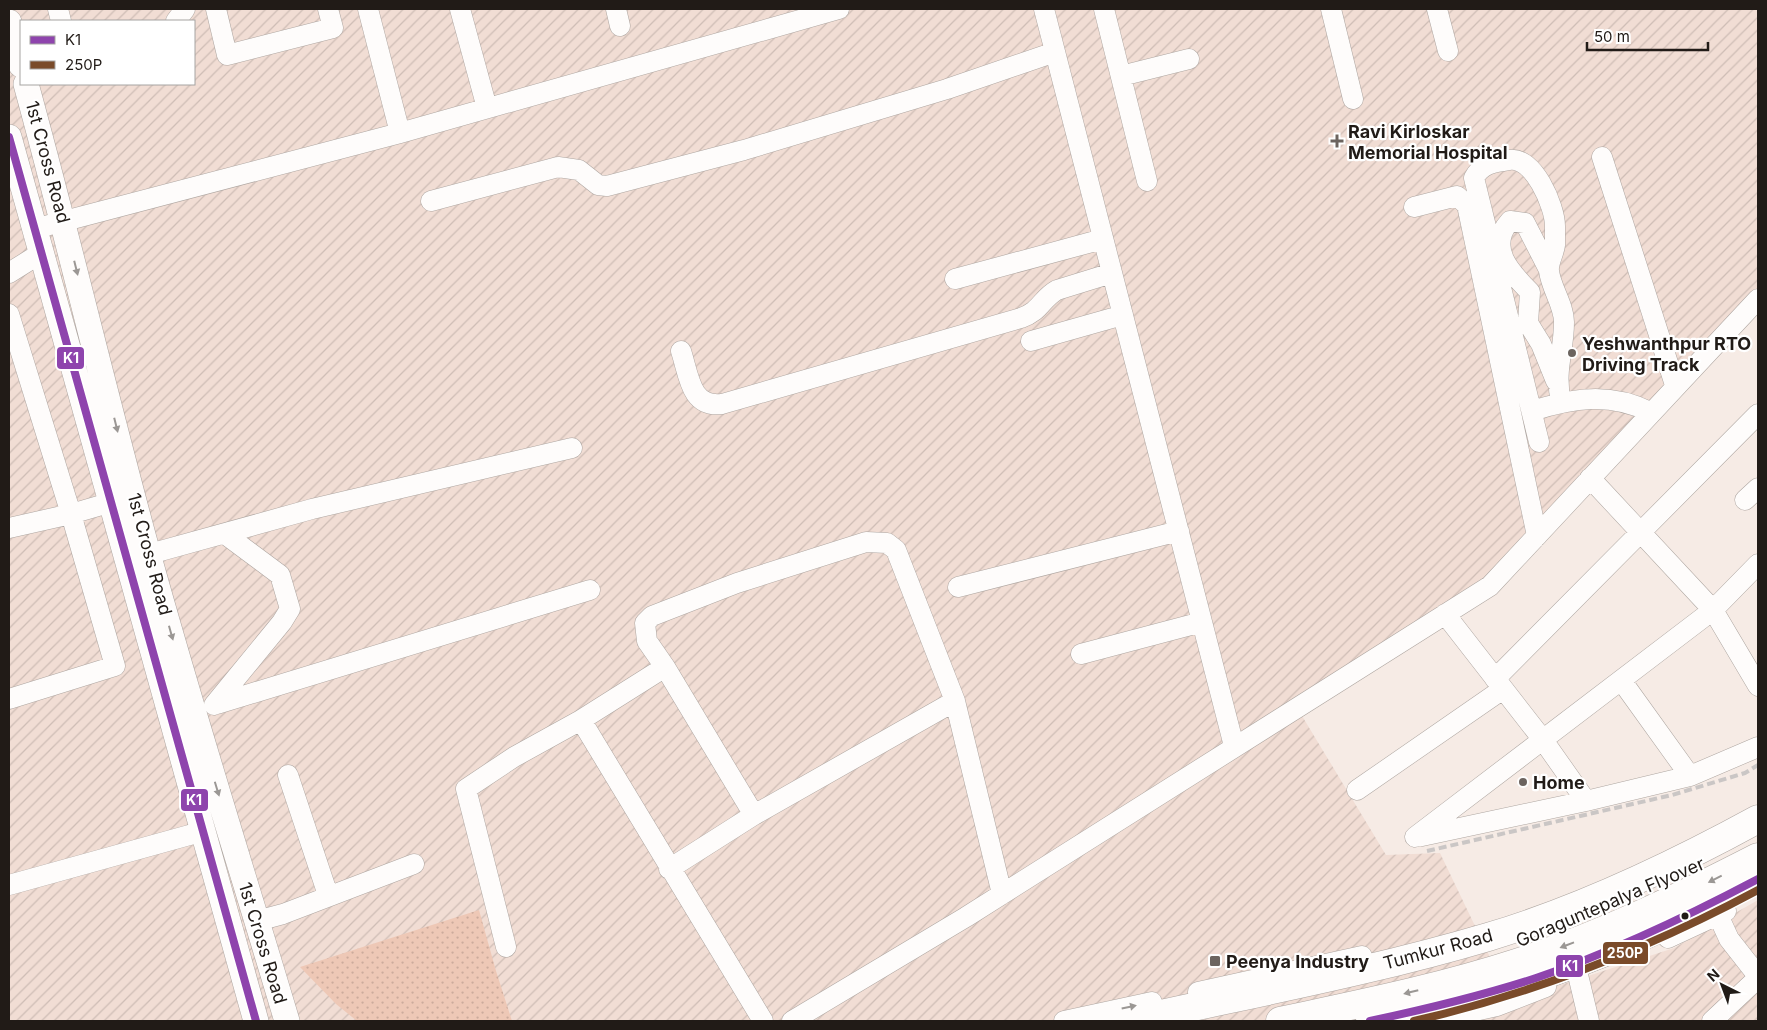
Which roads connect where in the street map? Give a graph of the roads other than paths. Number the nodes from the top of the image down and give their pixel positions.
1 (185, 9) edge
2 (216, 9) edge
3 (328, 9) edge
4 (368, 9) edge
5 (460, 9) edge
6 (839, 9) edge
7 (1044, 9) edge
8 (1104, 9) edge
9 (1331, 9) edge
10 (1437, 9) edge
11 (177, 20) edge
12 (9, 22) edge
13 (1448, 51) dead end
14 (1055, 52) junction
15 (1189, 59) dead end
16 (20, 60) edge
17 (1121, 76) junction
18 (27, 85) edge
19 (1353, 99) dead end
20 (487, 108) junction
21 (400, 132) junction
22 (9, 137) edge
23 (1602, 157) dead end
24 (1147, 181) dead end
25 (431, 201) dead end
26 (1414, 207) dead end
27 (64, 221) junction
28 (34, 229) junction
29 (1103, 239) junction
30 (41, 253) junction
31 (1548, 268) junction
32 (1112, 272) junction
33 (9, 273) edge
34 (955, 279) dead end
35 (1758, 299) edge
36 (9, 314) edge
37 (1123, 315) junction
38 (1031, 341) dead end
39 (681, 351) dead end
40 (1675, 385) junction
41 (1559, 392) junction
42 (1532, 411) junction
43 (1650, 412) junction
44 (1758, 414) edge
45 (1539, 442) dead end
46 (572, 448) dead end
47 (1590, 478) junction
48 (112, 502) junction
49 (71, 514) junction
50 (9, 528) edge
51 (1179, 531) junction
52 (1639, 532) junction
53 (225, 534) junction
54 (1537, 536) junction
55 (138, 557) junction
56 (1758, 564) edge
57 (958, 587) dead end
58 (590, 590) dead end
59 (1713, 610) junction
60 (1445, 614) junction
61 (1202, 622) junction
62 (1081, 654) dead end
63 (666, 667) junction
64 (1621, 680) junction
65 (1499, 684) junction
66 (1758, 686) edge
67 (9, 699) edge
68 (955, 701) junction
69 (217, 704) junction
70 (193, 712) junction
71 (581, 720) junction
72 (1543, 740) junction
73 (1234, 746) junction
74 (1758, 747) edge
75 (288, 775) dead end
76 (1690, 776) junction
77 (1357, 790) dead end
78 (1586, 802) junction
79 (1758, 808) edge
80 (754, 815) junction
81 (1758, 819) edge
82 (204, 831) junction
83 (1758, 834) edge
84 (1758, 857) edge
85 (414, 864) dead end
86 (669, 870) junction
87 (1758, 879) edge
88 (9, 885) edge
89 (1758, 893) edge
90 (1002, 894) junction
91 (328, 895) junction
92 (1718, 915) junction
93 (257, 921) junction
94 (506, 948) dead end
95 (1578, 975) junction
96 (1758, 977) edge
97 (256, 1021) edge
98 (286, 1021) edge
99 (763, 1021) edge
100 (792, 1021) edge
101 (1064, 1021) edge
102 (1129, 1021) edge
103 (1195, 1021) edge
104 (1280, 1021) edge
105 (1370, 1021) edge
106 (1427, 1021) edge
107 (1589, 1021) edge
108 (1712, 1021) edge

1 - 11 street
2 - 3 street
4 - 21 street
5 - 20 street
6 - 20 street
7 - 14 street
8 - 17 street
9 - 19 street
10 - 13 street
12 - 16 main road, 1st Cross Road
14 - 25 street
14 - 29 street
15 - 17 street
17 - 24 street
18 - 27 main road, 1st Cross Road
20 - 21 street
21 - 27 street
22 - 28 main road, 1st Cross Road
23 - 40 street
26 - 54 street
27 - 28 street
27 -> 55 main road, 1st Cross Road
28 - 30 main road, 1st Cross Road
29 - 32 street
29 - 34 street
30 - 33 street
30 - 48 main road, 1st Cross Road
31 - 41 street
31 - 41 street
31 - 42 street
32 - 37 street
32 - 39 street
35 - 40 street
36 - 49 street
37 - 38 street
37 - 51 street
40 - 43 street
41 - 42 street
41 - 43 street
42 - 45 street
43 - 47 street
44 - 52 street
46 - 53 street
47 - 52 street
47 - 54 street
48 - 49 street
48 - 55 main road, 1st Cross Road
49 - 50 street
49 - 67 street
51 - 57 street
51 - 61 street
52 - 59 street
52 - 65 street
53 - 55 street
53 - 69 street
54 - 60 street
55 -> 70 main road, 1st Cross Road
55 - 82 main road, 1st Cross Road
56 - 59 street
58 - 69 street
59 - 64 street
59 - 66 street
60 - 65 street
60 - 73 street
61 - 62 street
61 - 73 street
63 - 68 street
63 - 71 street
63 - 80 street
64 - 72 street
64 - 76 street
65 - 72 street
65 - 77 street
68 - 80 street
68 - 90 street
69 - 70 street
70 -> 93 main road, 1st Cross Road
71 - 86 street
71 - 94 street
72 - 78 street
72 - 78 street
73 - 90 street
74 - 76 street
75 - 91 street
76 - 78 street
101 -> 79 street
80 - 86 street
81 - 102 highway, Tumkur Road
82 - 88 street
82 - 97 main road, 1st Cross Road
83 - 103 highway, Goraguntepalya Flyover
84 -> 104 highway, Goraguntepalya Flyover
85 - 91 street
86 - 99 street
87 - 105 highway
89 - 92 street
90 - 100 street
91 - 93 street
92 - 95 street
92 - 96 street
93 - 98 main road, 1st Cross Road
95 - 106 street
95 - 107 street
96 - 108 street

